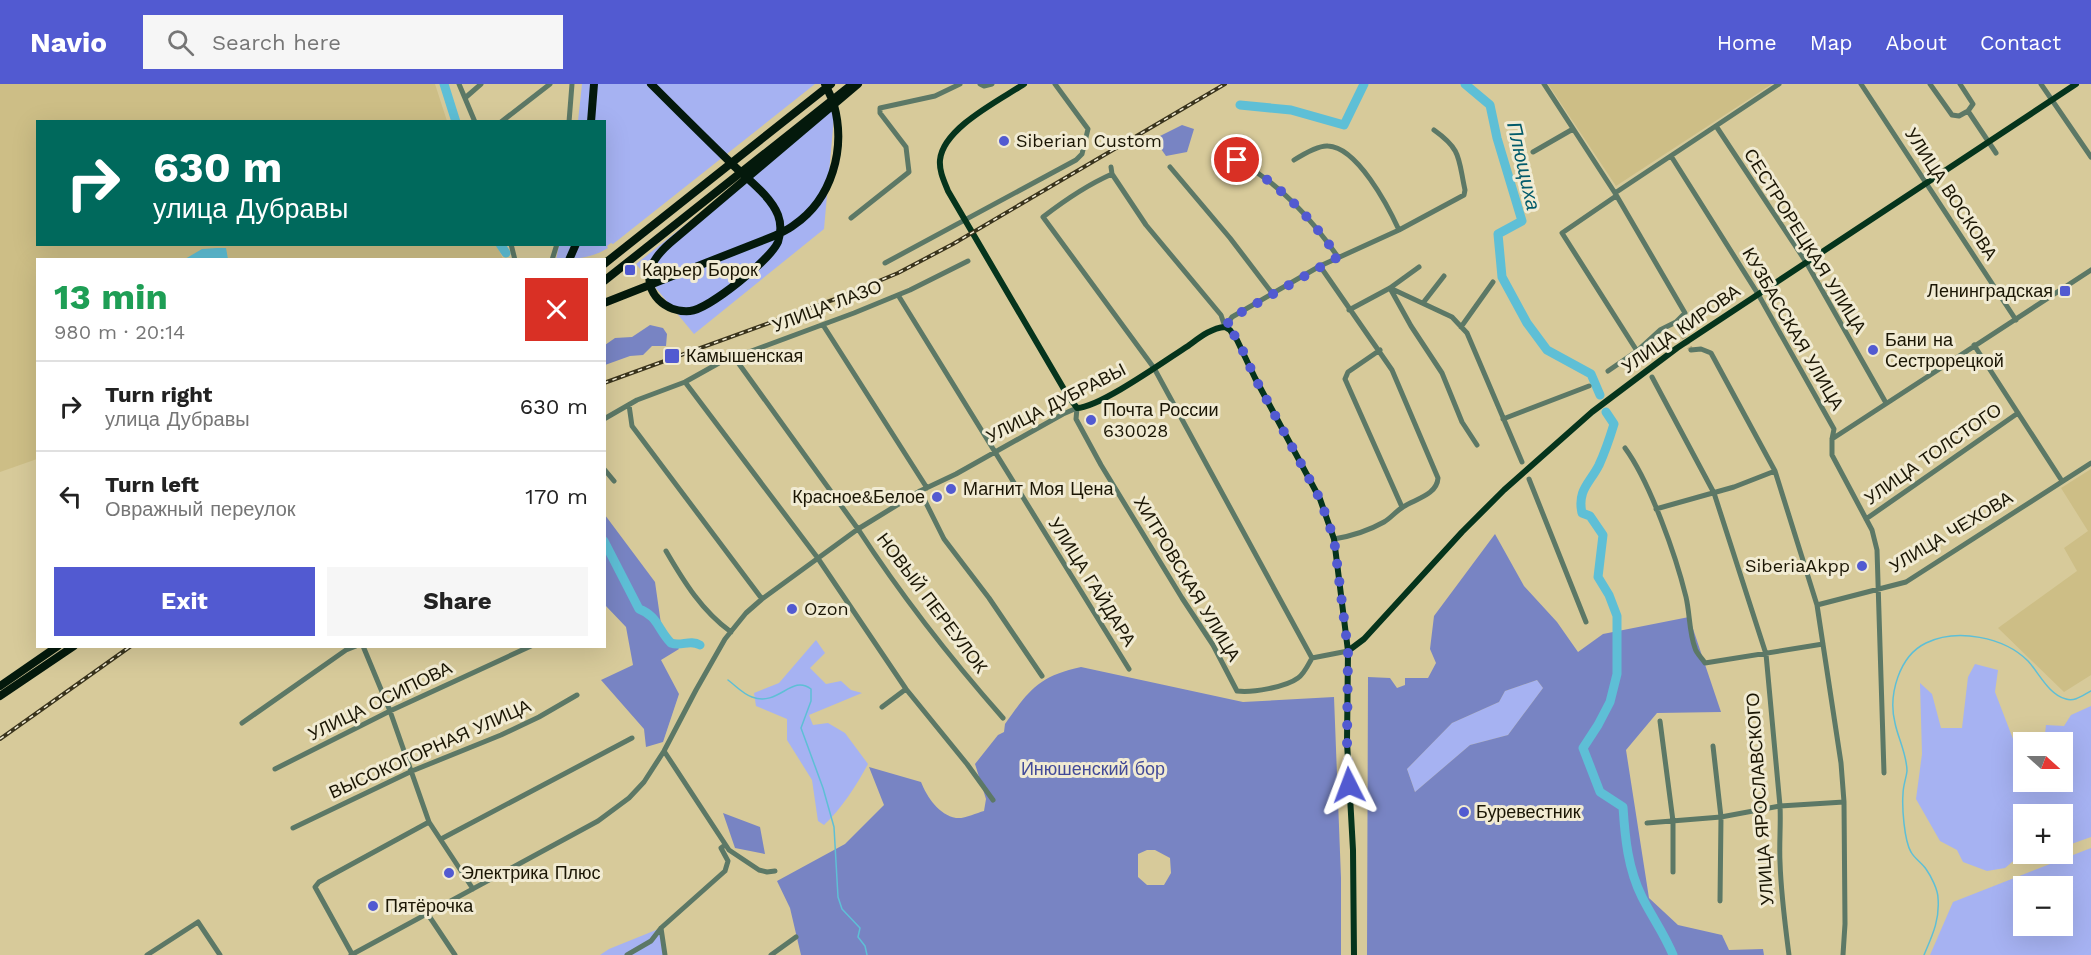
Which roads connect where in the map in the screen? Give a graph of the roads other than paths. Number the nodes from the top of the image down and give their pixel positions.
1 (459, 84) edge
2 (481, 84) edge
3 (550, 84) edge
4 (572, 84) edge
5 (594, 84) edge
6 (651, 84) edge
7 (825, 84) edge
8 (831, 84) edge
9 (852, 84) edge
10 (858, 84) edge
11 (960, 84) edge
12 (980, 84) edge
13 (993, 84) edge
14 (1024, 84) edge
15 (1055, 84) edge
16 (1544, 84) edge
17 (1779, 84) edge
18 (1861, 84) edge
19 (1930, 84) edge
20 (1960, 84) edge
21 (2041, 84) edge
22 (2076, 84) edge
23 (465, 98) junction
24 (2052, 100) junction
25 (1968, 111) junction
26 (474, 120) edge
27 (504, 120) edge
28 (569, 120) edge
29 (591, 120) edge
30 (1716, 126) junction
31 (1434, 129) dead end
32 (1573, 129) junction
33 (1989, 142) junction
34 (1533, 153) dead end
35 (1996, 153) dead end
36 (1671, 156) junction
37 (2091, 157) edge
38 (1237, 160) dead end
39 (1294, 160) dead end
40 (1112, 166) dead end
41 (1170, 167) dead end
42 (1113, 174) junction
43 (1926, 183) junction
44 (1616, 195) junction
45 (851, 218) dead end
46 (1399, 230) junction
47 (1338, 257) junction
48 (968, 261) dead end
49 (606, 262) edge
50 (1806, 262) junction
51 (885, 263) dead end
52 (1320, 266) junction
53 (1419, 267) dead end
54 (2091, 270) edge
55 (1444, 276) dead end
56 (606, 279) edge
57 (1493, 282) dead end
58 (1390, 288) junction
59 (1272, 293) junction
60 (1758, 294) junction
61 (898, 295) junction
62 (606, 302) edge
63 (1423, 303) junction
64 (1349, 310) junction
65 (2016, 320) junction
66 (1676, 322) junction
67 (823, 325) junction
68 (1225, 327) junction
69 (1461, 327) junction
70 (1682, 334) tunnel mouth
71 (1974, 345) junction
72 (1380, 350) junction
73 (1691, 350) tunnel mouth
74 (1637, 351) junction
75 (734, 357) junction
76 (1644, 362) dead end
77 (1154, 368) junction
78 (1608, 371) dead end
79 (1652, 377) dead end
80 (685, 382) junction
81 (1589, 386) dead end
82 (1886, 403) junction
83 (629, 405) junction
84 (1077, 408) junction
85 (2018, 413) junction
86 (606, 418) edge
87 (1503, 419) junction
88 (1832, 439) junction
89 (1477, 445) dead end
90 (1624, 448) dead end
91 (994, 452) junction
92 (1522, 462) dead end
93 (2091, 463) edge
94 (606, 471) edge
95 (1775, 471) junction
96 (1529, 479) dead end
97 (614, 481) dead end
98 (2062, 481) junction
99 (927, 488) junction
100 (920, 491) junction
101 (1714, 493) junction
102 (1402, 507) junction
103 (1656, 509) junction
104 (1866, 519) junction
105 (858, 529) junction
106 (1334, 539) junction
107 (666, 551) dead end
108 (817, 557) junction
109 (1877, 590) junction
110 (762, 599) junction
111 (1817, 605) junction
112 (1586, 621) dead end
113 (731, 632) junction
114 (1823, 644) junction
115 (55, 648) edge
116 (71, 648) edge
117 (351, 648) edge
118 (364, 648) edge
119 (527, 648) edge
120 (1348, 651) junction
121 (1766, 654) junction
122 (1312, 658) junction
123 (1129, 669) dead end
124 (1042, 676) dead end
125 (0, 686) edge
126 (906, 689) junction
127 (577, 695) dead end
128 (0, 696) edge
129 (882, 707) dead end
130 (390, 711) junction
131 (1003, 718) dead end
132 (1660, 721) dead end
133 (242, 723) dead end
134 (632, 738) dead end
135 (1713, 746) dead end
136 (664, 751) junction
137 (275, 769) dead end
138 (412, 771) junction
139 (1884, 773) dead end
140 (993, 800) dead end
141 (1844, 802) junction
142 (1780, 806) junction
143 (1721, 817) junction
144 (1673, 821) junction
145 (429, 822) junction
146 (1647, 824) dead end
147 (294, 828) dead end
148 (441, 839) junction
149 (725, 845) junction
150 (775, 871) dead end
151 (1673, 872) dead end
152 (473, 889) junction
153 (1720, 901) dead end
154 (427, 913) junction
155 (661, 928) junction
156 (796, 937) dead end
157 (147, 955) edge
158 (220, 955) edge
159 (351, 955) edge
160 (455, 955) edge
161 (627, 955) edge
162 (665, 955) edge
163 (771, 955) edge
164 (1354, 955) edge
165 (1789, 955) edge
166 (1843, 955) edge

1 - 23 street
2 - 23 street
3 - 27 street
4 - 28 street
5 - 29 highway
6 - 10 highway
7 - 62 highway
8 - 49 highway
9 - 56 highway
11 - 45 street
12 - 13 street
14 - 84 main road, ХИТРОВСКАЯ УЛИЦА
15 - 51 street, УЛИЦА ЛАЗО
16 - 32 street
17 - 30 street
18 - 43 street, УЛИЦА ВОСКОВА
19 - 25 street
20 - 25 street
21 - 24 street
22 - 24 main road, УЛИЦА КИРОВА
23 - 26 street
24 - 33 main road, УЛИЦА КИРОВА
24 - 37 street
25 - 33 street
30 - 36 street
30 - 50 street, СЕСТРОРЕЦКАЯ УЛИЦА
31 - 46 street, УЛИЦА ДУБРАВЫ
32 - 34 street
32 - 44 street
33 - 35 street
33 - 43 main road, УЛИЦА КИРОВА
36 - 44 street
36 - 60 street, КУЗБАССКАЯ УЛИЦА
38 - 47 street
39 - 46 street
40 - 42 street
41 - 59 street
42 - 68 street
42 - 77 street
43 - 50 main road, УЛИЦА КИРОВА
43 - 65 street, УЛИЦА ВОСКОВА
44 - 66 street
44 - 74 street
46 - 47 street, УЛИЦА ДУБРАВЫ
47 - 52 street, УЛИЦА ДУБРАВЫ
48 - 61 street, УЛИЦА ЛАЗО
50 - 60 main road, УЛИЦА КИРОВА
50 - 82 street, СЕСТРОРЕЦКАЯ УЛИЦА
52 - 59 street, УЛИЦА ДУБРАВЫ
52 - 64 street
53 - 58 street
54 - 65 street
55 - 63 street
57 - 69 street
58 - 63 street
58 - 64 street
58 - 89 street
59 - 68 street, УЛИЦА ДУБРАВЫ
60 - 88 street, КУЗБАССКАЯ УЛИЦА
60 - 120 main road, УЛИЦА КИРОВА
61 - 67 street, УЛИЦА ЛАЗО
61 - 91 street, УЛИЦА ГАЙДАРА
63 - 69 street
64 - 72 street
65 - 71 street
66 - 70 street
66 - 74 street
67 - 75 street, УЛИЦА ЛАЗО
67 - 99 street
68 - 77 main road, УЛИЦА ДУБРАВЫ
68 - 106 main road
69 - 87 street
71 - 82 street
71 - 85 street
72 - 102 street
72 - 102 street
73 - 95 street
74 - 76 street
74 - 78 street
75 - 80 street, УЛИЦА ЛАЗО
75 - 105 street, НОВЫЙ ПЕРЕУЛОК
77 - 84 main road, УЛИЦА ДУБРАВЫ
77 - 122 street
79 - 101 street, УЛИЦА ЯРОСЛАВСКОГО
80 - 83 street, УЛИЦА ЛАЗО
80 - 108 street
81 - 87 street
82 - 88 street
83 - 86 street, УЛИЦА ЛАЗО
83 - 110 street
84 - 91 street, УЛИЦА ДУБРАВЫ
84 - 122 street, ХИТРОВСКАЯ УЛИЦА
85 - 98 street
85 - 104 street, УЛИЦА ТОЛСТОГО
87 - 92 street
88 - 104 street, КУЗБАССКАЯ УЛИЦА
90 - 103 street
91 - 99 street, УЛИЦА ДУБРАВЫ
91 - 123 street, УЛИЦА ГАЙДАРА
93 - 98 street, УЛИЦА ЧЕХОВА
94 - 97 street
95 - 101 street
95 - 111 street
96 - 112 street
98 - 109 street, УЛИЦА ЧЕХОВА
99 - 100 street, УЛИЦА ДУБРАВЫ
100 - 105 street, УЛИЦА ДУБРАВЫ
100 - 124 street
101 - 103 street
101 - 121 street, УЛИЦА ЯРОСЛАВСКОГО
102 - 106 street
103 - 121 street
104 - 109 street, КУЗБАССКАЯ УЛИЦА
105 - 108 street, УЛИЦА ДУБРАВЫ
105 - 131 street, НОВЫЙ ПЕРЕУЛОК
106 - 120 main road
107 - 113 street
108 - 110 street, УЛИЦА ДУБРАВЫ
108 - 126 street
109 - 111 street, УЛИЦА ЧЕХОВА
109 - 139 street, КУЗБАССКАЯ УЛИЦА
110 - 113 street, УЛИЦА ДУБРАВЫ
111 - 114 street
113 - 136 street, УЛИЦА ДУБРАВЫ
114 - 121 street
114 - 141 street
115 - 125 highway
116 - 128 highway
117 - 133 street
118 - 130 street
119 - 130 street, УЛИЦА ОСИПОВА
120 - 122 street
120 - 164 main road
121 - 142 street, УЛИЦА ЯРОСЛАВСКОГО
126 - 129 street
126 - 140 street
127 - 138 street, ВЫСОКОГОРНАЯ УЛИЦА
130 - 137 street, УЛИЦА ОСИПОВА
130 - 138 street
132 - 144 street
134 - 148 street
135 - 143 street
136 - 149 street
136 - 152 street, УЛИЦА ДУБРАВЫ
138 - 145 street
138 - 147 street, ВЫСОКОГОРНАЯ УЛИЦА
141 - 142 street
141 - 166 street
142 - 143 street
142 - 165 street, УЛИЦА ЯРОСЛАВСКОГО
143 - 144 street
143 - 153 street
144 - 146 street
144 - 151 street
145 - 148 street
145 - 159 street
148 - 152 street
149 - 150 street
149 - 155 street
152 - 154 street, УЛИЦА ДУБРАВЫ
154 - 159 street, УЛИЦА ДУБРАВЫ
154 - 160 street
155 - 161 street
155 - 162 street
156 - 163 street
157 - 158 street

